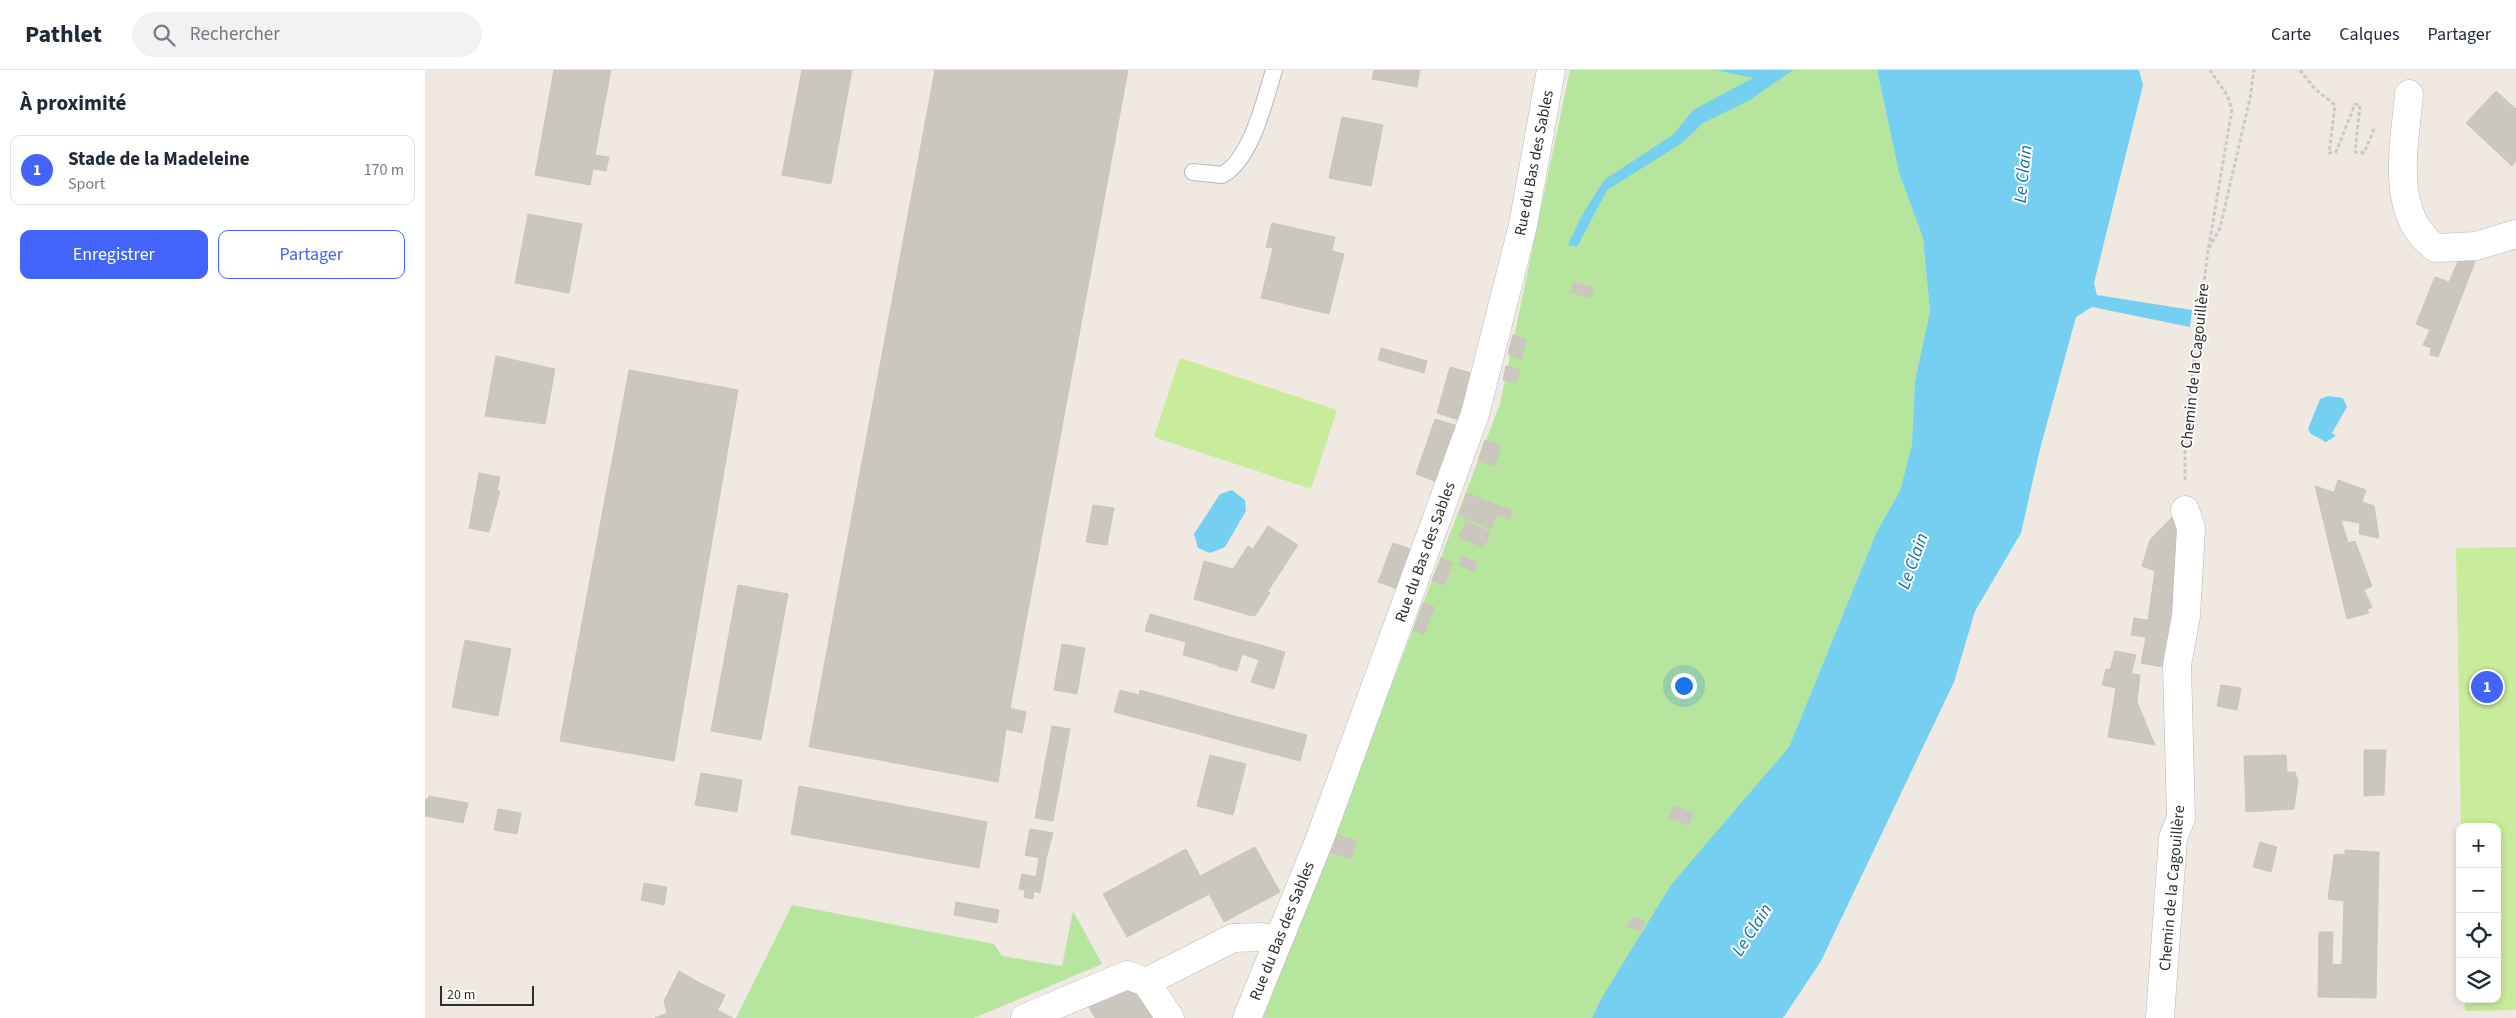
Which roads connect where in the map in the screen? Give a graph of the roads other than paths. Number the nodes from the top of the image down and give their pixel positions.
1 (1274, 70) edge
2 (1551, 70) edge
3 (2409, 94) dead end
4 (1193, 172) dead end
5 (2516, 234) edge
6 (2185, 510) road end
7 (1279, 940) junction
8 (1146, 982) junction
9 (1025, 1018) edge
10 (1171, 1018) edge
11 (1247, 1018) edge
12 (2160, 1018) edge

1 - 4 lane
2 - 7 street, Rue du Bas des Sables
3 - 5 street
6 - 12 street, Chemin de la Cagouillère
7 - 8 street
7 - 11 street, Rue du Bas des Sables
8 - 9 street
8 - 10 street

